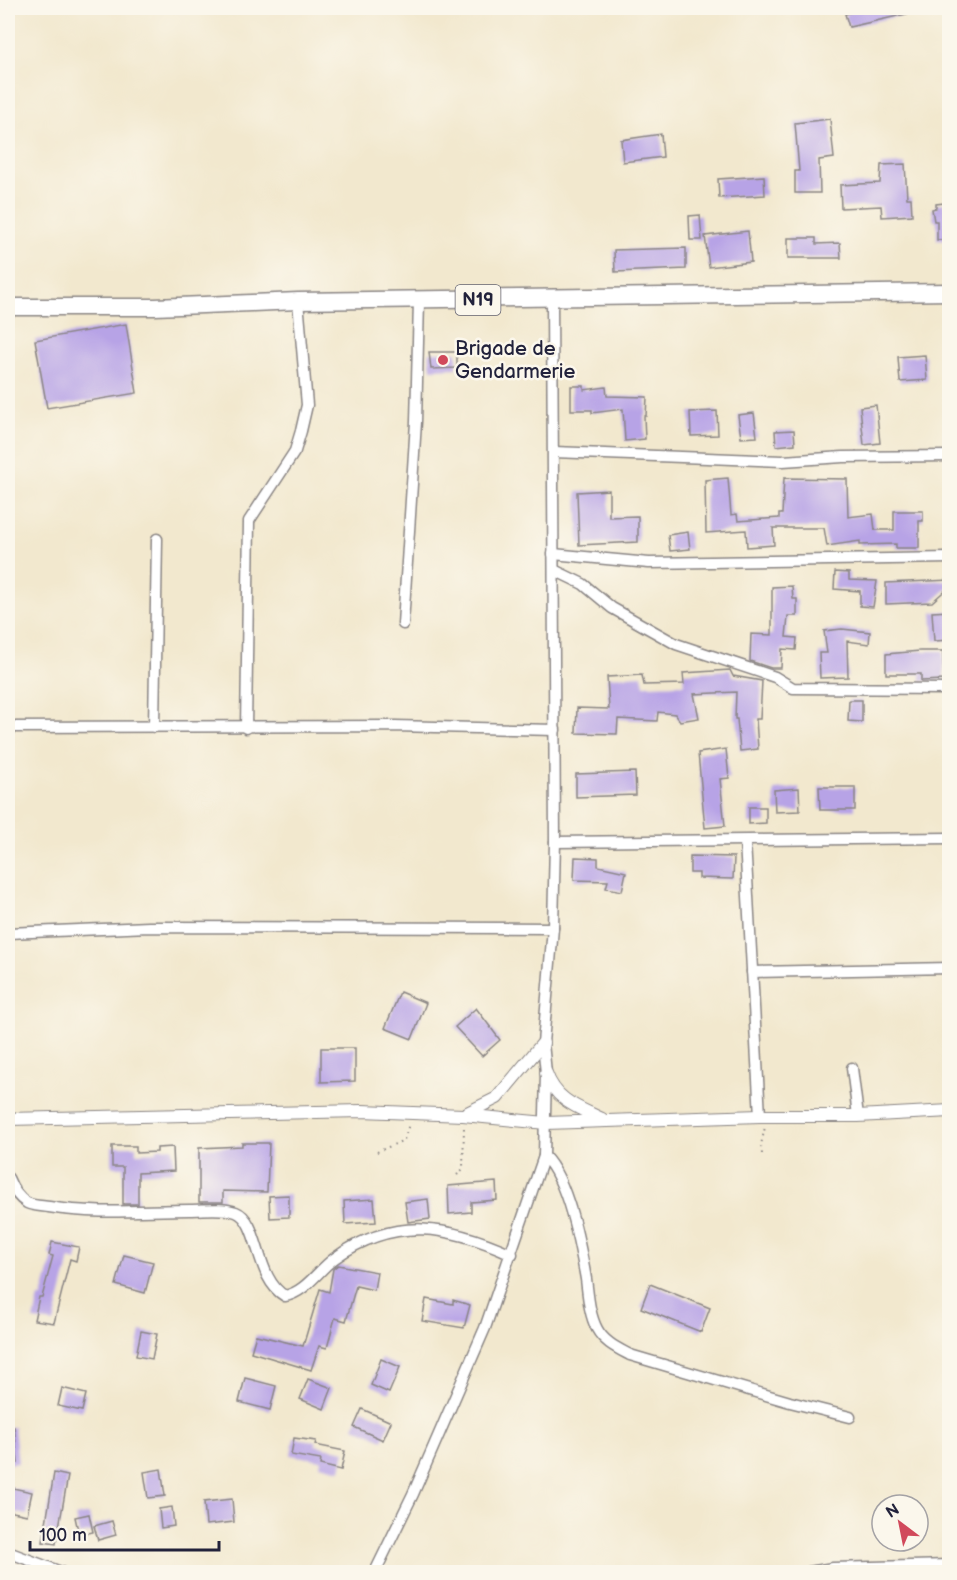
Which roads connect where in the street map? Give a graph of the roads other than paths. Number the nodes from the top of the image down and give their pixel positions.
1 (950, 292) edge
2 (552, 299) junction
3 (298, 301) junction
4 (419, 301) junction
5 (8, 307) edge
6 (554, 452) junction
7 (950, 456) edge
8 (157, 539) dead end
9 (553, 555) junction
10 (950, 558) edge
11 (554, 570) junction
12 (403, 624) dead end
13 (950, 688) edge
14 (8, 727) edge
15 (154, 727) junction
16 (246, 728) junction
17 (555, 730) junction
18 (950, 838) edge
19 (745, 841) junction
20 (555, 842) junction
21 (553, 928) junction
22 (8, 933) edge
23 (950, 968) edge
24 (752, 972) junction
25 (543, 1043) junction
26 (852, 1068) dead end
27 (546, 1072) junction
28 (950, 1111) edge
29 (463, 1115) junction
30 (764, 1116) junction
31 (858, 1116) junction
32 (8, 1119) edge
33 (606, 1120) junction
34 (546, 1124) junction
35 (544, 1156) junction
36 (8, 1178) edge
37 (512, 1254) junction
38 (850, 1417) dead end
39 (8, 1552) edge
40 (950, 1565) edge
41 (61, 1572) edge
42 (375, 1572) edge
43 (809, 1572) edge

1 - 2 highway, N19
2 - 4 highway, N19
2 - 6 street
3 - 4 highway, N19
3 - 5 highway, N19
3 - 16 street
4 - 12 street
6 - 7 street
6 - 9 street
8 - 15 street
9 - 10 street
9 - 11 street
11 - 13 street
11 - 17 street
14 - 15 street
15 - 16 street
16 - 17 street
17 - 20 street
18 - 19 street
19 - 20 street
19 - 24 street
20 - 21 street
21 - 22 street
21 - 25 street
23 - 24 street
24 - 30 street
25 - 27 street
25 - 29 street
26 - 31 street
27 - 33 street
27 - 34 street
28 - 31 street
29 - 32 street
29 - 34 street
30 - 31 street
30 - 33 street
33 - 34 street
34 - 35 street
35 - 37 street
35 - 38 street
36 - 37 street
37 - 42 street
39 - 41 street
40 - 43 street

